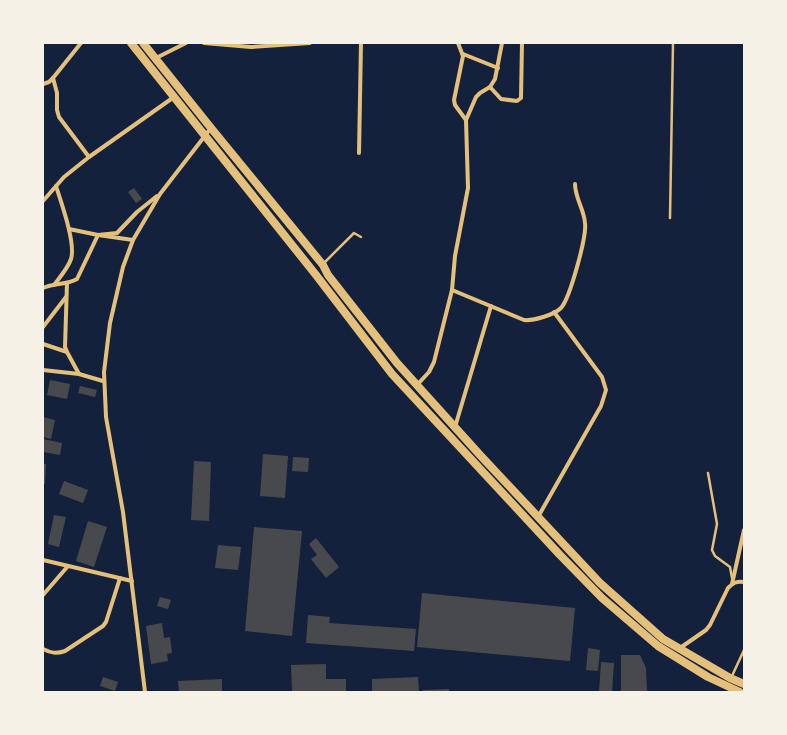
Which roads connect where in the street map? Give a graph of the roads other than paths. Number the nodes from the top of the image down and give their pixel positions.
1 (80, 43) edge
2 (132, 43) edge
3 (143, 43) edge
4 (186, 43) edge
5 (204, 43) edge
6 (309, 43) edge
7 (361, 43) edge
8 (458, 43) edge
9 (502, 43) edge
10 (522, 43) edge
11 (673, 43) edge
12 (463, 54) junction
13 (155, 58) junction
14 (147, 63) junction
15 (498, 68) junction
16 (53, 78) junction
17 (43, 84) edge
18 (490, 86) junction
19 (174, 97) junction
20 (466, 120) junction
21 (211, 128) junction
22 (204, 136) junction
23 (359, 153) dead end
24 (89, 157) junction
25 (575, 184) dead end
26 (56, 186) junction
27 (160, 194) junction
28 (43, 201) edge
29 (670, 218) dead end
30 (69, 228) junction
31 (98, 235) junction
32 (361, 237) dead end
33 (134, 240) junction
34 (323, 265) junction
35 (67, 282) junction
36 (54, 285) junction
37 (43, 288) edge
38 (452, 290) junction
39 (67, 297) junction
40 (491, 306) junction
41 (554, 312) junction
42 (43, 327) edge
43 (43, 344) edge
44 (67, 352) junction
45 (43, 370) edge
46 (78, 374) junction
47 (103, 381) junction
48 (417, 385) junction
49 (455, 427) junction
50 (708, 473) dead end
51 (538, 516) junction
52 (744, 530) edge
53 (573, 554) junction
54 (43, 560) edge
55 (566, 561) junction
56 (68, 566) junction
57 (120, 578) junction
58 (132, 581) junction
59 (732, 582) junction
60 (744, 582) edge
61 (43, 595) edge
62 (43, 649) edge
63 (680, 649) junction
64 (744, 650) edge
65 (732, 679) junction
66 (744, 684) edge
67 (145, 692) edge
68 (740, 692) edge

1 - 16 street
2 - 14 main road
3 - 13 main road
4 - 13 street
5 - 6 street
7 - 23 street
8 - 12 street
9 - 15 street
10 - 18 street
11 - 29 lane
12 - 15 street
12 - 20 street
13 - 14 street
13 - 21 main road
14 - 19 main road
15 - 18 street
16 - 17 street
16 - 24 street
18 - 20 street
19 - 22 main road
19 - 24 street
20 - 38 street
21 - 22 street
21 - 34 main road
22 - 27 street
22 - 55 main road
24 - 26 street
25 - 41 street
26 - 28 street
26 - 30 street
27 - 31 street
27 - 33 street
30 - 31 street
30 - 36 street
31 - 33 street
31 - 35 street
32 - 34 lane
33 - 47 street
34 - 48 main road
35 - 36 street
35 - 39 street
36 - 37 street
38 - 40 street
38 - 48 street
39 - 42 street
39 - 44 street
40 - 41 street
40 - 49 street
41 - 51 street
43 - 44 street
44 - 46 street
45 - 46 street
46 - 47 street
47 - 58 street
48 - 49 main road
49 - 51 main road
50 - 59 lane
51 - 53 main road
52 - 59 street
53 - 55 main road
53 - 63 main road
54 - 56 street
55 - 68 main road
56 - 57 street
56 - 61 street
57 - 58 street
57 - 62 street
58 - 67 street
59 - 60 street
59 - 63 street
63 - 65 main road
64 - 65 lane
65 - 66 main road

